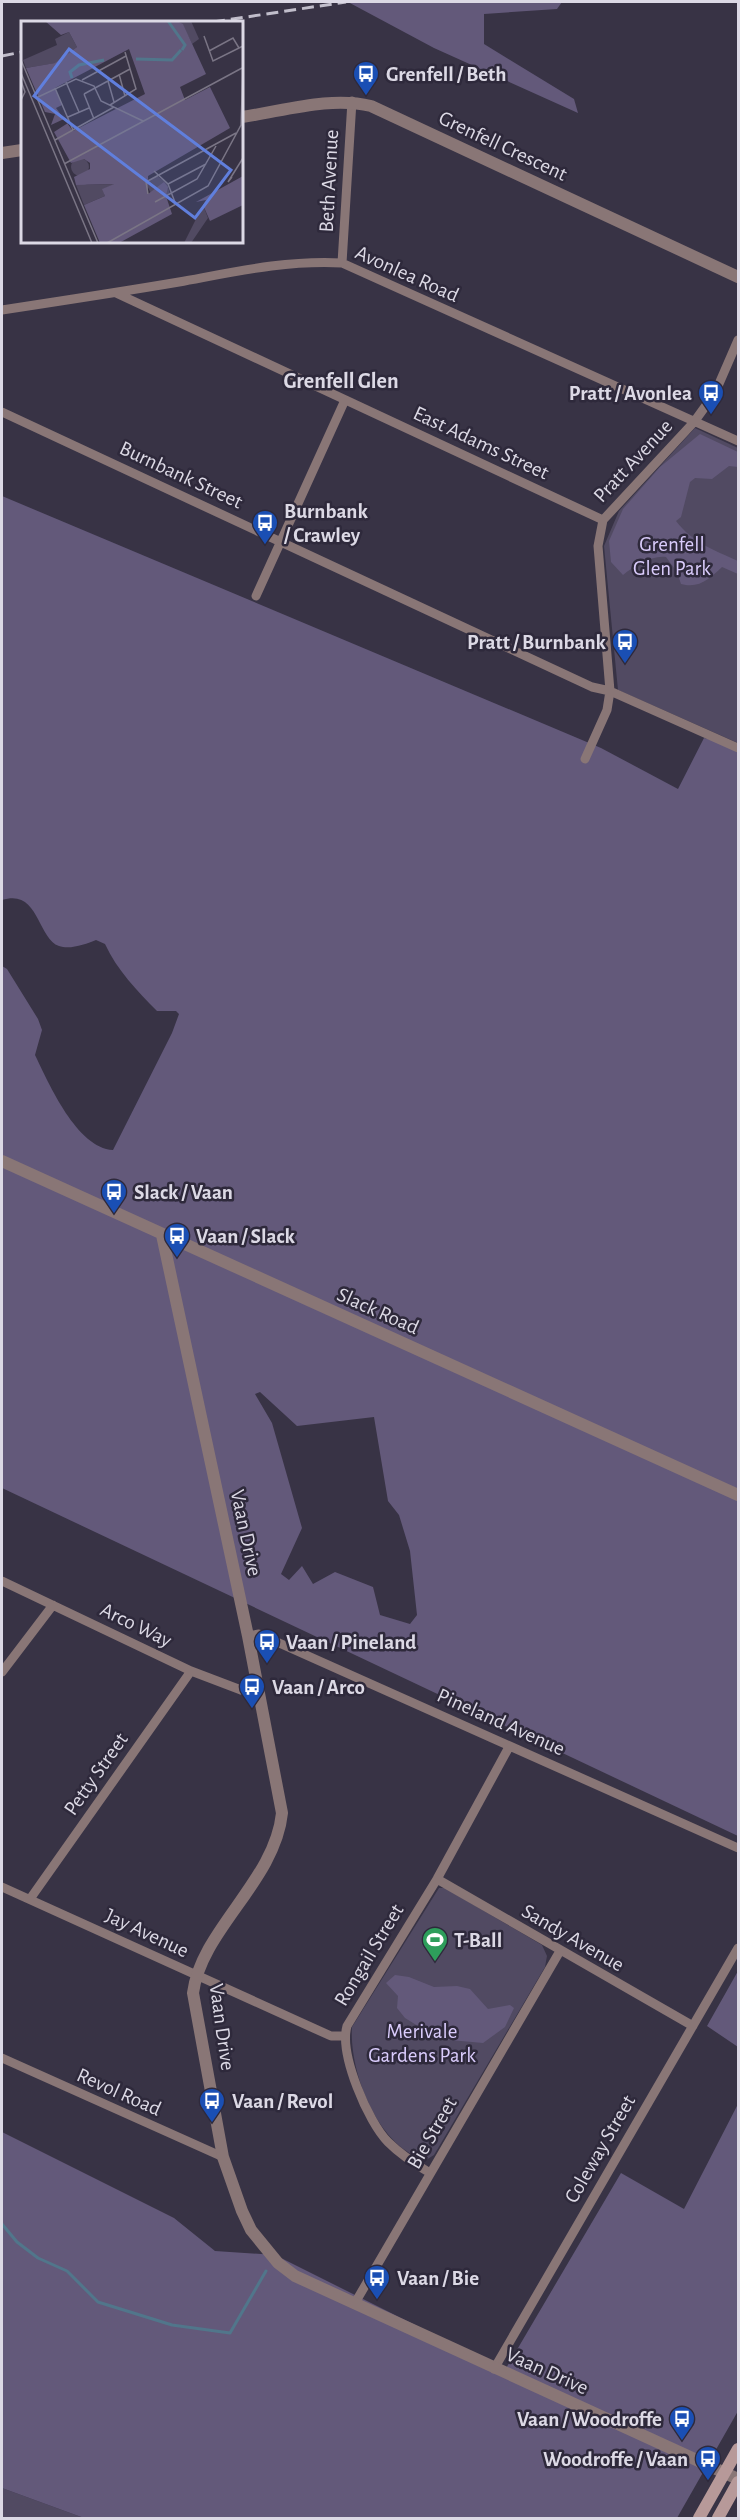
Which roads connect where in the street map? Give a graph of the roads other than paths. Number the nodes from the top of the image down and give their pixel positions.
1 (352, 101) junction
2 (243, 117) edge
3 (21, 150) edge
4 (2, 153) edge
5 (342, 263) junction
6 (738, 277) edge
7 (116, 293) junction
8 (2, 310) edge
9 (738, 340) edge
10 (345, 400) junction
11 (2, 412) edge
12 (694, 422) junction
13 (738, 441) edge
14 (603, 520) junction
15 (283, 542) junction
16 (256, 596) dead end
17 (610, 691) junction
18 (738, 747) edge
19 (585, 759) dead end
20 (2, 1161) edge
21 (162, 1235) junction
22 (738, 1495) edge
23 (2, 1581) edge
24 (52, 1605) junction
25 (248, 1636) junction
26 (191, 1671) junction
27 (2, 1672) edge
28 (258, 1693) junction
29 (508, 1747) junction
30 (738, 1848) edge
31 (437, 1879) junction
32 (2, 1887) edge
33 (30, 1899) junction
34 (738, 1948) edge
35 (560, 1951) junction
36 (195, 1975) junction
37 (693, 2026) junction
38 (344, 2036) junction
39 (2, 2058) edge
40 (223, 2157) junction
41 (430, 2174) junction
42 (355, 2303) junction
43 (494, 2369) junction
44 (738, 2449) edge
45 (726, 2472) junction
46 (738, 2481) edge
47 (699, 2518) edge
48 (718, 2518) edge

1 - 2 street, Grenfell Crescent
1 - 5 street, Beth Avenue
1 - 6 street, Grenfell Crescent
3 - 4 street
5 - 7 street, Avonlea Road
5 - 12 street, Avonlea Road
7 - 8 street, Avonlea Road
7 - 10 street, East Adams Street
9 - 12 street, Pratt Avenue
10 - 14 street, East Adams Street
10 - 15 street
11 - 15 street, Burnbank Street
12 - 13 street, Avonlea Road
12 - 14 street, Pratt Avenue
14 - 17 street, Pratt Avenue
15 - 16 street
15 - 17 street, Burnbank Street
17 - 18 street, Burnbank Street
17 - 19 street, Pratt Avenue
20 - 21 street, Slack Road
21 - 22 street, Slack Road
21 - 25 street, Vaan Drive
23 - 24 street, Arco Way
24 - 26 street, Arco Way
24 - 27 street
25 - 28 street, Vaan Drive
25 - 29 street, Pineland Avenue
26 - 28 street, Arco Way
26 - 33 street, Petty Street
28 - 36 street, Vaan Drive
29 - 30 street, Pineland Avenue
29 - 31 street, Rongail Street
31 - 35 street, Sandy Avenue
31 - 38 street, Rongail Street
32 - 33 street, Jay Avenue
33 - 36 street, Jay Avenue
34 - 37 street, Coleway Street
35 - 37 street, Sandy Avenue
35 - 41 street, Bie Street
36 - 38 street, Jay Avenue
36 - 40 street, Vaan Drive
37 - 43 street, Coleway Street
38 - 41 street, Rongail Street
39 - 40 street, Revol Road
40 - 42 street, Vaan Drive
41 - 42 street, Bie Street
42 - 43 street, Vaan Drive
43 - 45 street, Vaan Drive
44 - 45 main road
45 - 46 street, Vaan Drive
45 - 47 main road
46 - 48 main road

